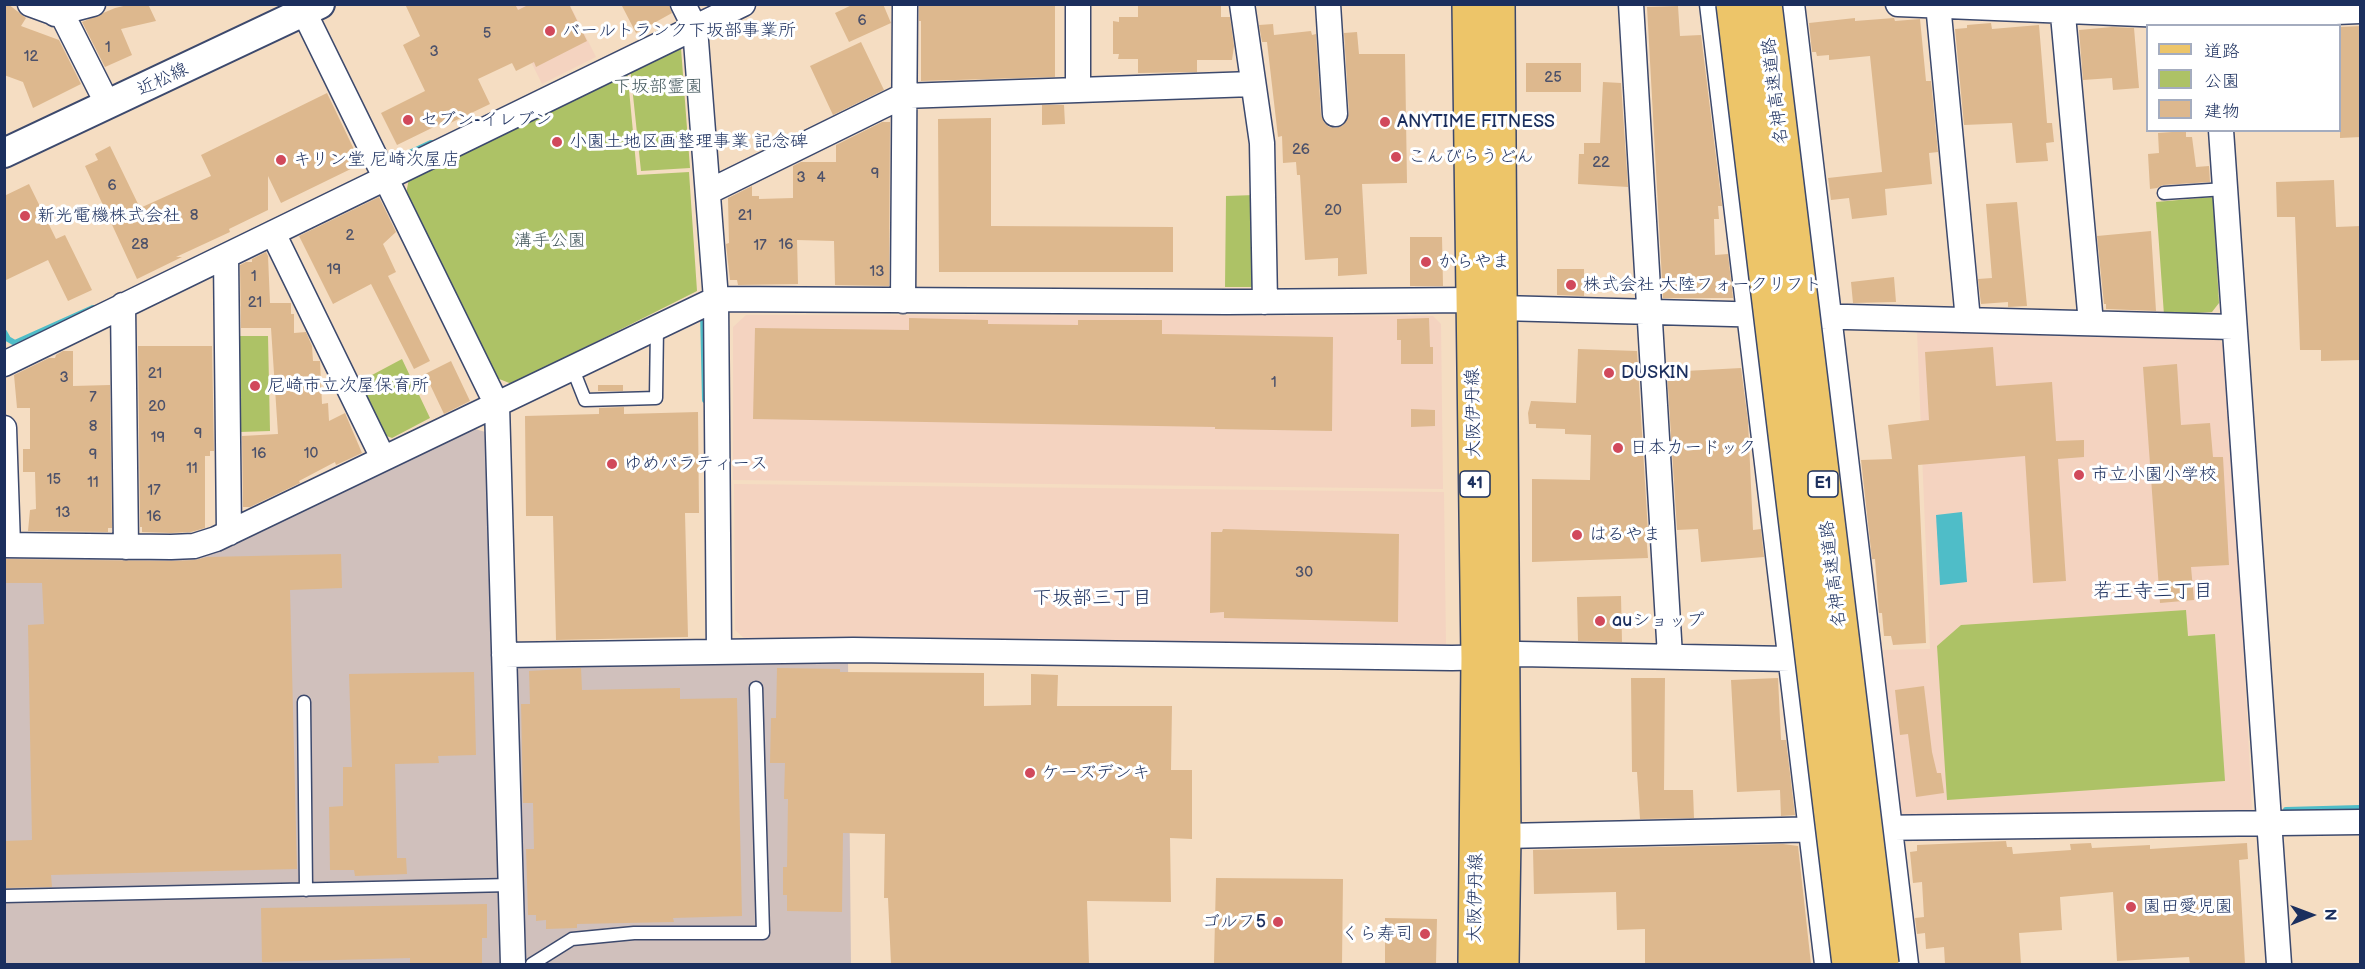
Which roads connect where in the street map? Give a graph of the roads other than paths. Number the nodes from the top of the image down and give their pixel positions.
1 (30, 4) edge
2 (93, 4) edge
3 (683, 4) edge
4 (742, 4) edge
5 (905, 4) edge
6 (1078, 4) edge
7 (1242, 4) edge
8 (1328, 4) edge
9 (1469, 4) edge
10 (1498, 4) edge
11 (1631, 4) edge
12 (1712, 4) edge
13 (1733, 4) edge
14 (1765, 4) edge
15 (1792, 4) edge
16 (1898, 4) edge
17 (1938, 5) edge
18 (1977, 6) edge
19 (313, 7) edge
20 (2062, 8) edge
21 (63, 10) edge
22 (2361, 11) edge
23 (2213, 16) edge
24 (694, 28) junction
25 (1253, 84) junction
26 (1078, 90) junction
27 (903, 96) junction
28 (108, 105) junction
29 (1335, 114) dead end
30 (2221, 132) edge
31 (4, 153) edge
32 (386, 178) junction
33 (2224, 189) junction
34 (708, 192) junction
35 (2164, 193) dead end
36 (273, 233) junction
37 (226, 256) junction
38 (716, 298) junction
39 (903, 301) junction
40 (1266, 302) junction
41 (1486, 304) junction
42 (123, 305) junction
43 (1650, 312) junction
44 (1748, 315) junction
45 (1829, 317) junction
46 (1968, 320) junction
47 (2091, 323) junction
48 (657, 326) junction
49 (2234, 327) junction
50 (4, 364) edge
51 (572, 367) junction
52 (497, 404) junction
53 (4, 428) edge
54 (383, 458) junction
55 (229, 533) junction
56 (6, 545) edge
57 (126, 547) junction
58 (1866, 644) junction
59 (719, 652) junction
60 (504, 655) junction
61 (1790, 656) junction
62 (1490, 657) junction
63 (1670, 657) junction
64 (756, 688) dead end
65 (304, 702) dead end
66 (2361, 822) edge
67 (2268, 824) junction
68 (1889, 827) junction
69 (1811, 829) junction
70 (1504, 836) junction
71 (511, 885) junction
72 (306, 890) junction
73 (4, 896) edge
74 (513, 964) edge
75 (532, 964) edge
76 (1475, 964) edge
77 (1502, 964) edge
78 (1827, 964) edge
79 (1849, 964) edge
80 (1881, 964) edge
81 (1906, 964) edge
82 (2279, 964) edge

1 - 21 street
2 - 21 street
3 - 24 street
4 - 24 street
5 - 27 street
6 - 26 street
7 - 25 street
8 - 29 street
9 - 41 main road, 大阪伊丹線 / 41
10 - 41 main road, 大阪伊丹線 / 41
11 - 43 street
12 - 44 street
13 - 79 main road, 名神高速道路 / E1, bridge
14 - 80 main road, 名神高速道路 / E1, bridge
15 - 45 street
16 - 17 street
17 - 18 street
17 - 46 street
18 - 20 street
19 - 28 street, 近松線
19 - 32 street
20 - 23 street
20 - 47 street
21 - 28 street
22 - 23 street
24 - 32 street
24 - 34 street
25 - 26 street
25 - 40 street
26 - 27 street
27 - 34 street
27 - 39 street
28 - 31 street, 近松線
30 - 33 street
32 - 36 street
32 - 52 street
33 - 35 lane
33 - 49 street
34 - 38 street
36 - 37 street
36 - 54 street
37 - 42 street
37 - 55 street
38 - 39 street
38 - 48 street
38 - 59 street
39 - 40 street
40 - 41 street
41 - 43 street
41 - 62 main road, 大阪伊丹線 / 41
42 - 50 street
42 - 57 street
43 - 44 street
43 - 63 street
44 - 45 street
44 - 61 street
45 - 46 street
45 - 58 street
46 - 47 street
47 - 49 street
48 - 51 street
48 - 51 lane
49 - 67 street
51 - 52 street
52 - 54 street
52 - 60 street
53 - 56 street
54 - 55 street
55 - 57 street
56 - 57 street
58 - 61 street
58 - 68 street
59 - 60 street
59 - 62 street
60 - 71 street
61 - 63 street
61 - 69 street
62 - 63 street
62 - 70 main road, 大阪伊丹線 / 41
62 - 76 main road, 大阪伊丹線 / 41
64 - 75 lane
65 - 72 lane
66 - 67 street
67 - 68 street
67 - 82 street
68 - 69 street
68 - 81 street
69 - 70 street
69 - 78 street
70 - 77 main road, 大阪伊丹線 / 41
71 - 72 lane
71 - 74 street
72 - 73 lane

